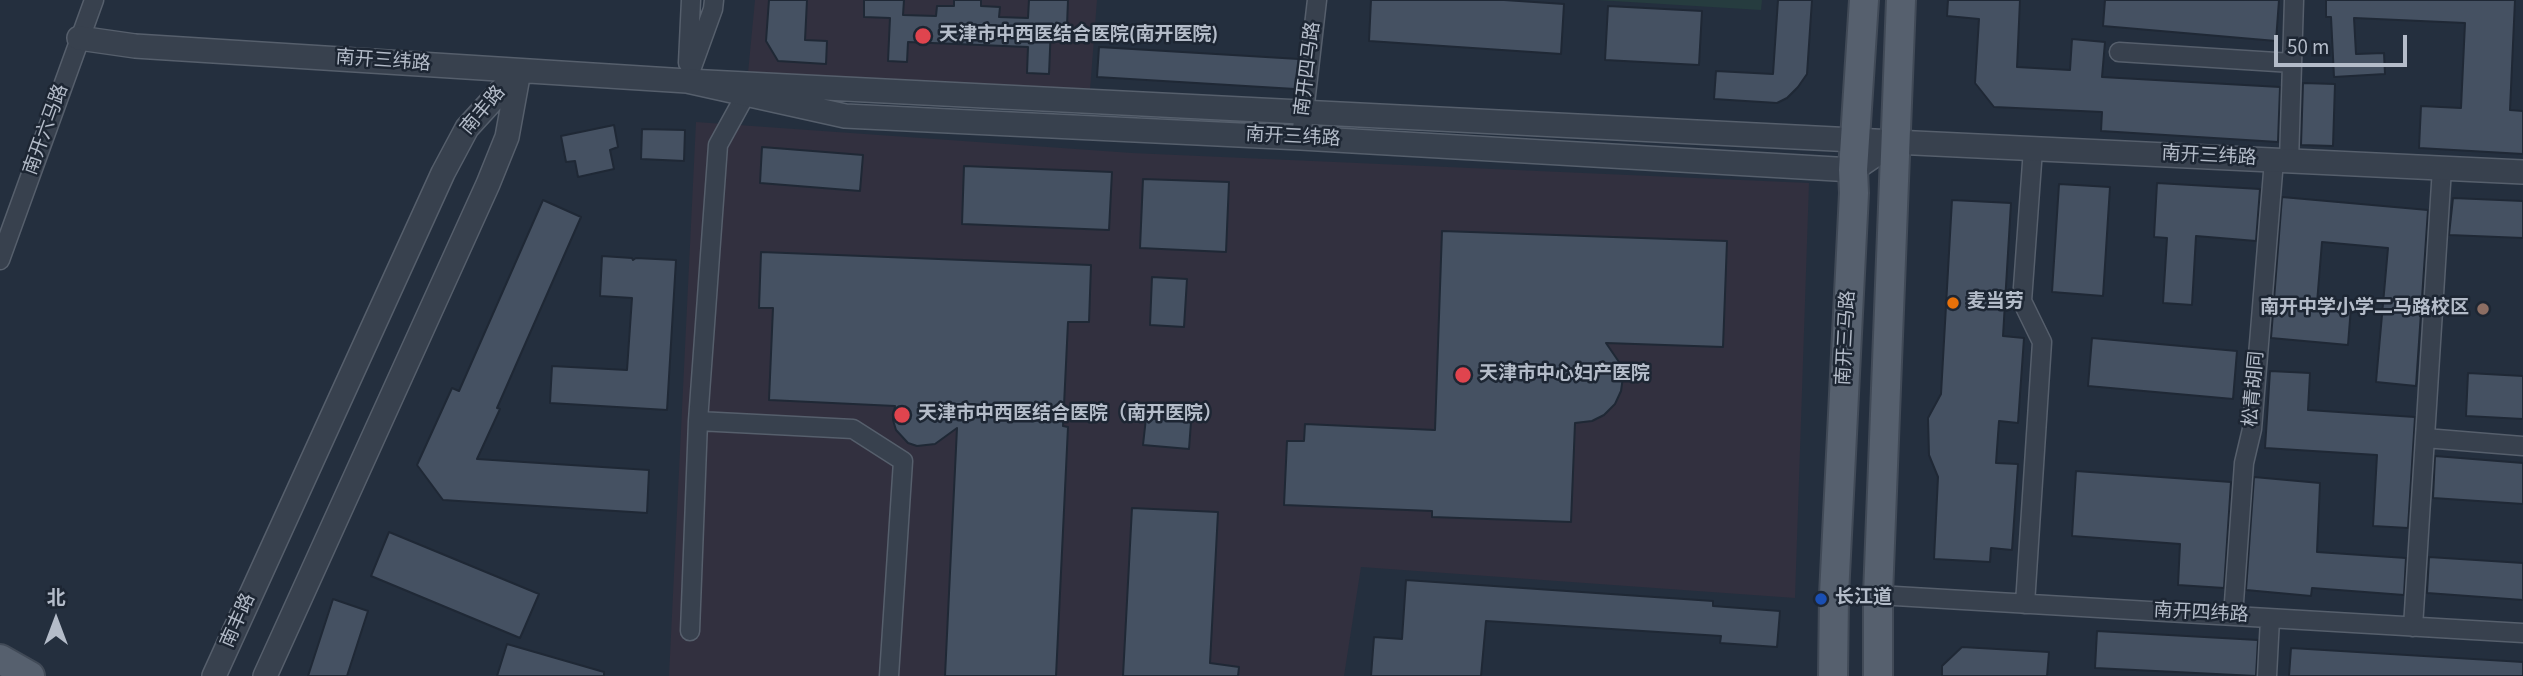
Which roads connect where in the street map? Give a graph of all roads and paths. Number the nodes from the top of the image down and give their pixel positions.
1 (94, 0) edge
2 (691, 0) edge
3 (714, 0) edge
4 (1317, 0) edge
5 (1864, 0) edge
6 (1901, 0) edge
7 (2294, 0) edge
8 (79, 38) junction
9 (2119, 52) dead end
10 (2292, 63) junction
11 (519, 71) junction
12 (687, 81) junction
13 (746, 94) junction
14 (1304, 111) junction
15 (1301, 138) junction
16 (1855, 141) junction
17 (1894, 142) junction
18 (2033, 149) junction
19 (2281, 161) junction
20 (2442, 168) junction
21 (1853, 170) junction
22 (2523, 172) edge
23 (0, 260) edge
24 (698, 421) junction
25 (2425, 438) junction
26 (2523, 446) edge
27 (1878, 595) junction
28 (2025, 604) junction
29 (2233, 616) junction
30 (2270, 619) junction
31 (2413, 627) junction
32 (690, 631) dead end
33 (2523, 633) edge
34 (0, 659) edge
35 (30, 676) edge
36 (214, 676) edge
37 (265, 676) edge
38 (889, 676) edge
39 (1833, 676) edge
40 (1878, 676) edge
41 (2267, 676) edge

1 - 8 street, 南开六马路
2 - 12 street
3 - 12 street
4 - 14 street, 南开四马路
5 - 16 main road, 南开三马路
6 - 17 main road, 南开三马路
7 - 10 street, 松青胡同
8 - 11 street, 南开三纬路
8 - 23 street, 南开六马路
9 - 10 street
10 - 19 street, 松青胡同
11 - 12 street, 南开三纬路
11 - 36 street, 南丰路
11 - 37 street, 南丰路
12 - 13 street, 南开三纬路
12 - 14 street, 南开三纬路
13 - 15 street, 南开三纬路
13 - 24 street
14 - 15 street, 南开四马路
14 - 16 street, 南开三纬路
15 - 21 street, 南开三纬路
16 - 17 street, 南开三纬路
16 - 21 main road, 南开三马路
17 - 18 street, 南开三纬路
17 - 21 street
17 - 27 main road, 南开三马路
18 - 19 street, 南开三纬路
18 - 28 street
19 - 20 street, 南开三纬路
19 - 29 street, 松青胡同
20 - 22 street, 南开三纬路
20 - 25 street
21 - 39 main road, 南开三马路
24 - 32 street
24 - 38 street
25 - 26 street
25 - 31 street
27 - 28 street, 南开四纬路
27 - 40 main road, 南开三马路
28 - 29 street, 南开四纬路
29 - 30 street, 南开四纬路
30 - 31 street, 南开四纬路
30 - 41 street
31 - 33 street, 南开四纬路
34 - 35 main road

